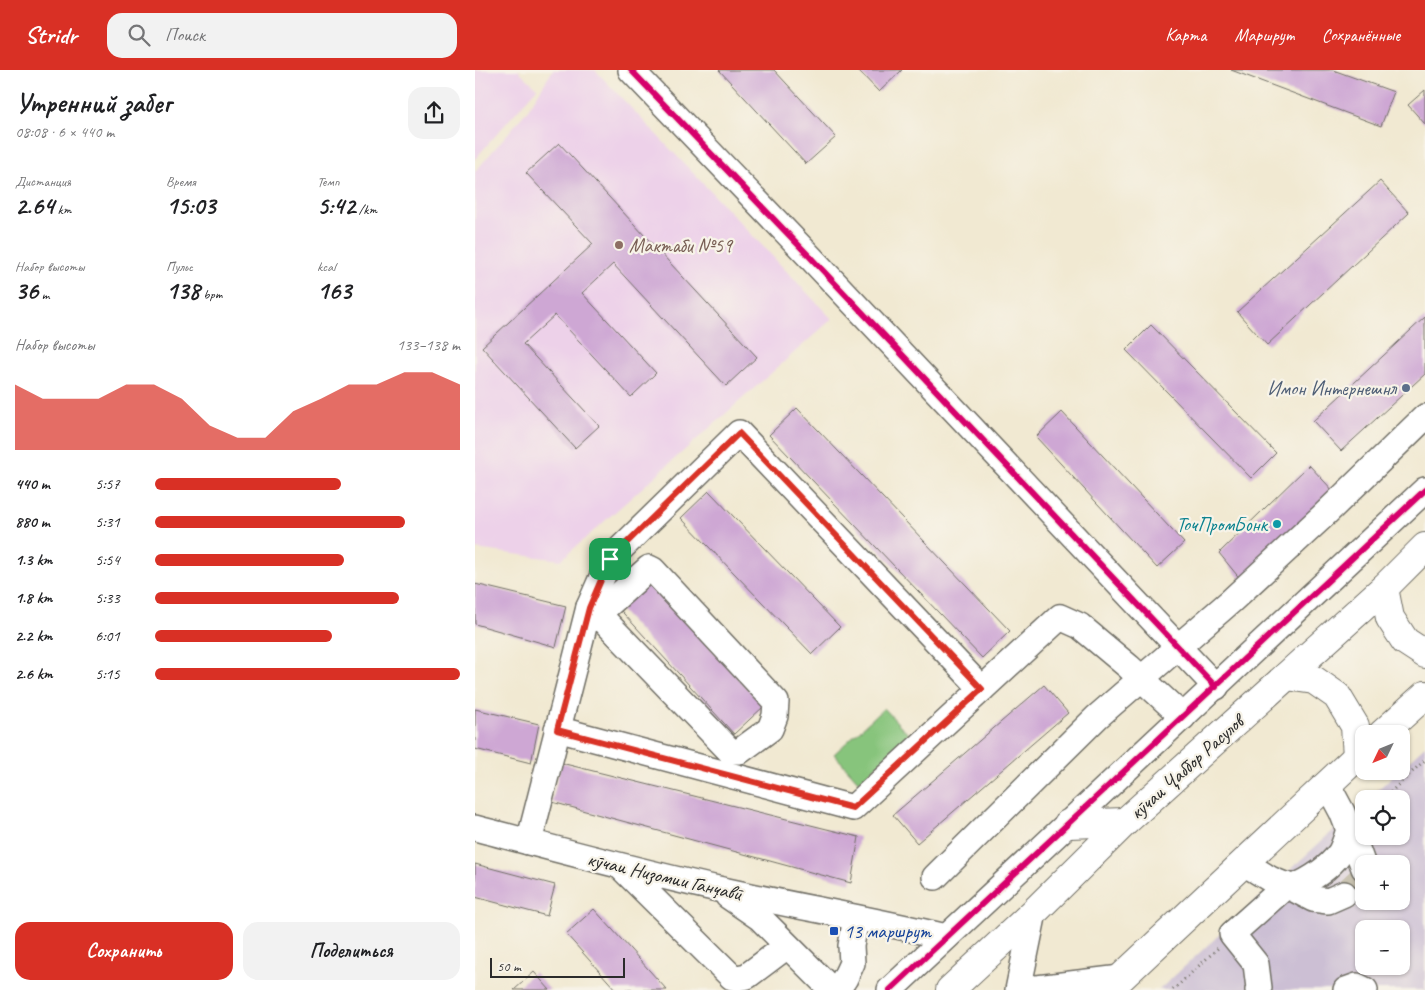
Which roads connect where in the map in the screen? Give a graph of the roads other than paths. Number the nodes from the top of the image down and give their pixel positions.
1 (631, 70) edge
2 (1425, 418) edge
3 (1425, 490) edge
4 (1425, 547) edge
5 (1384, 588) junction
6 (594, 611) junction
7 (1178, 647) junction
8 (1425, 654) edge
9 (1287, 676) junction
10 (1141, 678) junction
11 (1216, 687) junction
12 (982, 689) junction
13 (1425, 695) edge
14 (1183, 717) junction
15 (1392, 725) edge
16 (1355, 726) edge
17 (557, 730) junction
18 (1355, 758) edge
19 (1327, 784) junction
20 (1125, 822) junction
21 (1068, 824) junction
22 (475, 828) edge
23 (1349, 830) junction
24 (529, 842) junction
25 (1357, 855) edge
26 (1244, 863) junction
27 (620, 866) junction
28 (935, 877) dead end
29 (1355, 880) tunnel mouth
30 (1289, 887) junction
31 (717, 889) junction
32 (1034, 912) junction
33 (856, 918) junction
34 (945, 937) junction
35 (787, 946) junction
36 (1114, 984) edge
37 (823, 987) edge
38 (890, 990) edge
39 (950, 990) edge
40 (1019, 990) edge
41 (1258, 990) edge
42 (1346, 990) edge
43 (1365, 990) edge

1 - 7 street
2 - 7 street
3 - 11 street
4 - 5 main road, кӯчаи Ҷаббор Расулов
5 - 8 main road
5 - 9 main road, кӯчаи Ҷаббор Расулов
6 - 6 street
6 - 12 street
6 - 17 street
7 - 10 street
7 - 11 street
9 - 16 main road
9 - 20 main road, кӯчаи Ҷаббор Расулов
10 - 12 street
10 - 14 street
10 - 28 street
11 - 14 street
12 - 17 street
13 - 15 main road
14 - 21 street
17 - 24 street
18 - 19 main road
19 - 23 street
19 - 26 main road
20 - 21 main road
20 - 32 main road, кӯчаи Ҷаббор Расулов
21 - 34 street
22 - 24 street, кӯчаи Низомии Ганҷавӣ
23 - 25 street
23 - 30 street
24 - 27 street, кӯчаи Низомии Ганҷавӣ
26 - 30 street
26 - 36 main road
27 - 31 street, кӯчаи Низомии Ганҷавӣ
27 - 35 street
29 - 30 street
30 - 41 street
31 - 33 street, кӯчаи Низомии Ганҷавӣ
31 - 35 street
32 - 39 main road, кӯчаи Ҷаббор Расулов
32 - 40 street
33 - 34 street, кӯчаи Низомии Ганҷавӣ
33 - 37 street
34 - 38 street
35 - 37 street
36 - 40 street
42 - 43 street

